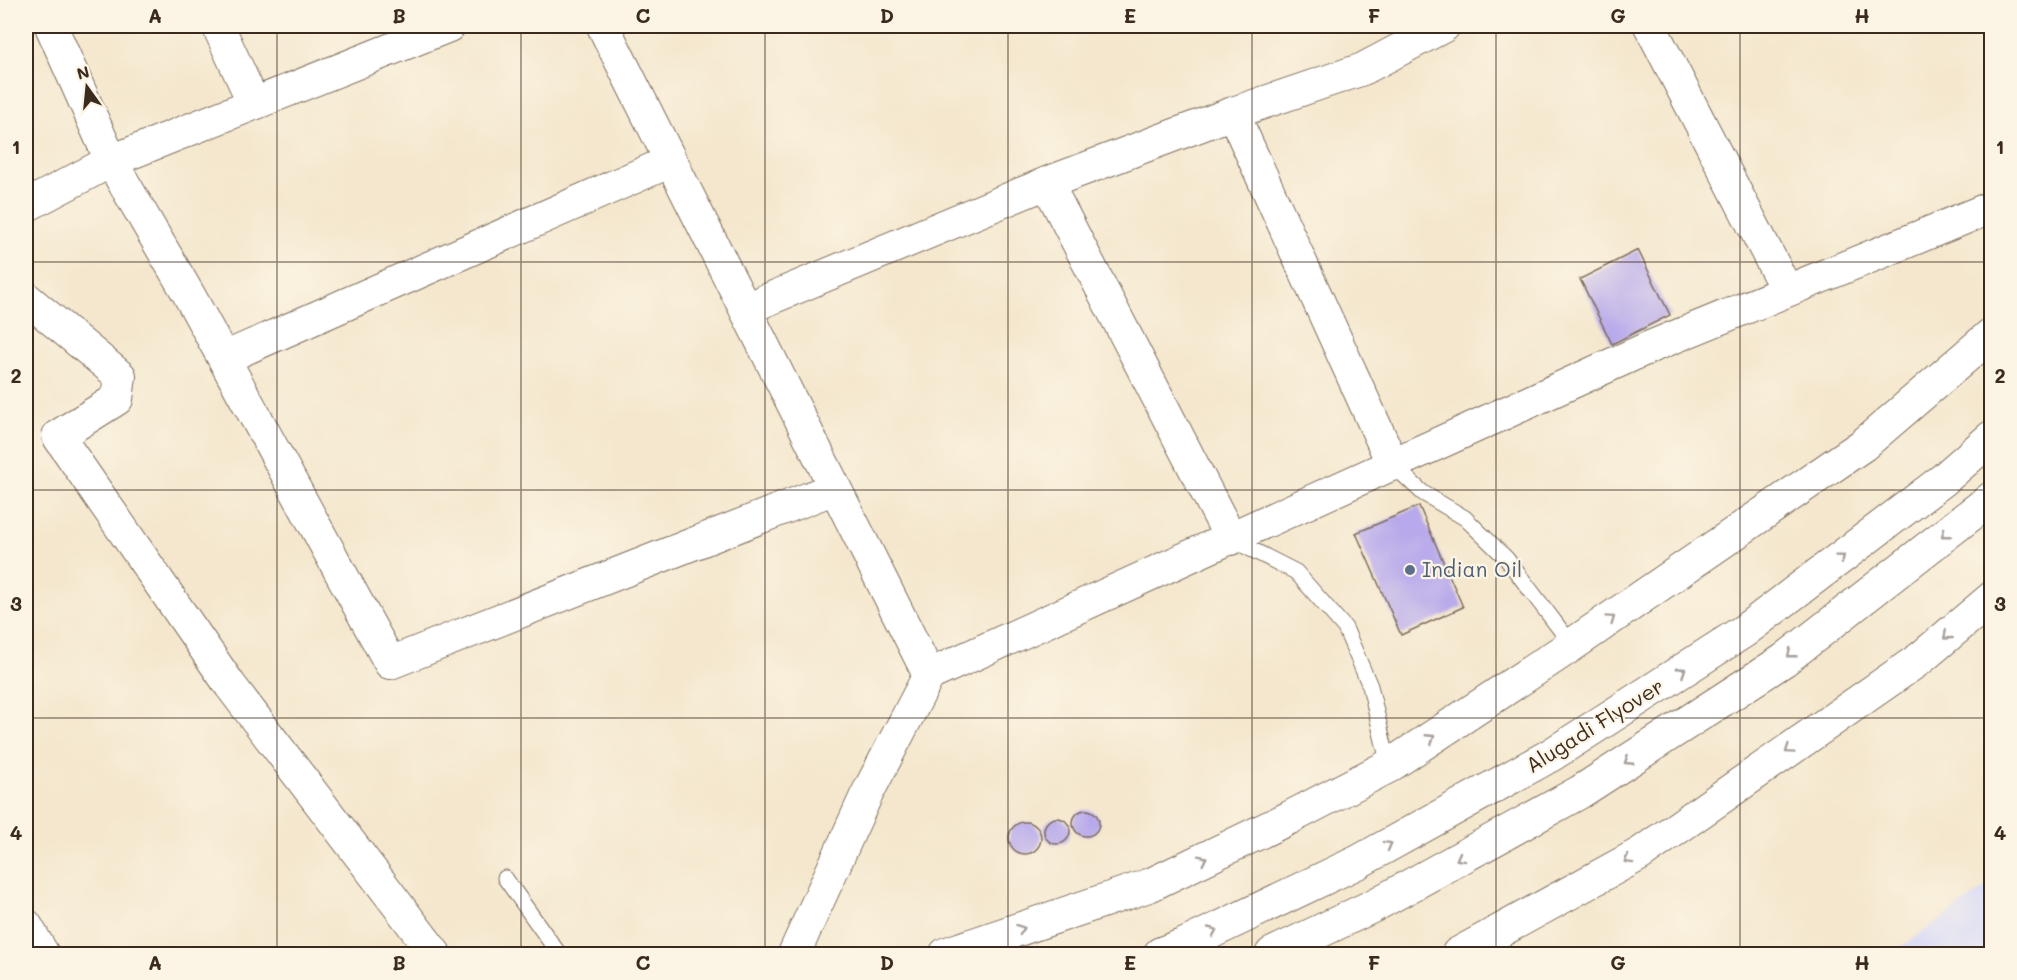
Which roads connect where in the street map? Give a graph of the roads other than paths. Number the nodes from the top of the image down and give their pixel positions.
1 (51, 26) edge
2 (218, 26) edge
3 (449, 26) edge
4 (603, 26) edge
5 (1444, 26) edge
6 (1650, 26) edge
7 (412, 32) edge
8 (254, 104) junction
9 (1233, 113) junction
10 (111, 161) junction
11 (671, 161) junction
12 (1047, 183) junction
13 (26, 206) edge
14 (1992, 207) edge
15 (1787, 291) junction
16 (26, 298) edge
17 (745, 309) junction
18 (1992, 334) edge
19 (224, 358) junction
20 (1992, 437) edge
21 (1393, 465) junction
22 (835, 488) junction
23 (1992, 498) edge
24 (1231, 538) junction
25 (1992, 598) edge
26 (1572, 645) junction
27 (929, 675) junction
28 (1389, 766) junction
29 (505, 878) dead end
30 (26, 925) edge
31 (43, 954) edge
32 (435, 954) edge
33 (560, 954) edge
34 (794, 954) edge
35 (946, 954) edge
36 (1160, 954) edge
37 (1272, 954) edge
38 (1458, 954) edge

1 - 10 street
2 - 8 street
3 - 7 street
4 - 11 street
5 - 9 street
6 - 15 street
7 - 8 street
8 - 10 street
9 - 12 street
9 - 21 street
10 - 13 street
10 - 19 street
11 - 17 street
11 - 19 street
12 - 17 street
12 - 24 street
14 - 15 street
15 - 21 street
16 - 32 street
17 - 22 street
26 -> 18 main road
19 - 22 street
36 -> 20 main road, Alugadi Flyover
21 - 24 street
21 - 26 lane
22 - 27 street
23 -> 37 main road
24 - 27 street
24 - 28 lane
25 -> 38 main road
28 -> 26 main road
27 - 34 street
35 -> 28 main road
29 - 33 lane
30 - 31 street

